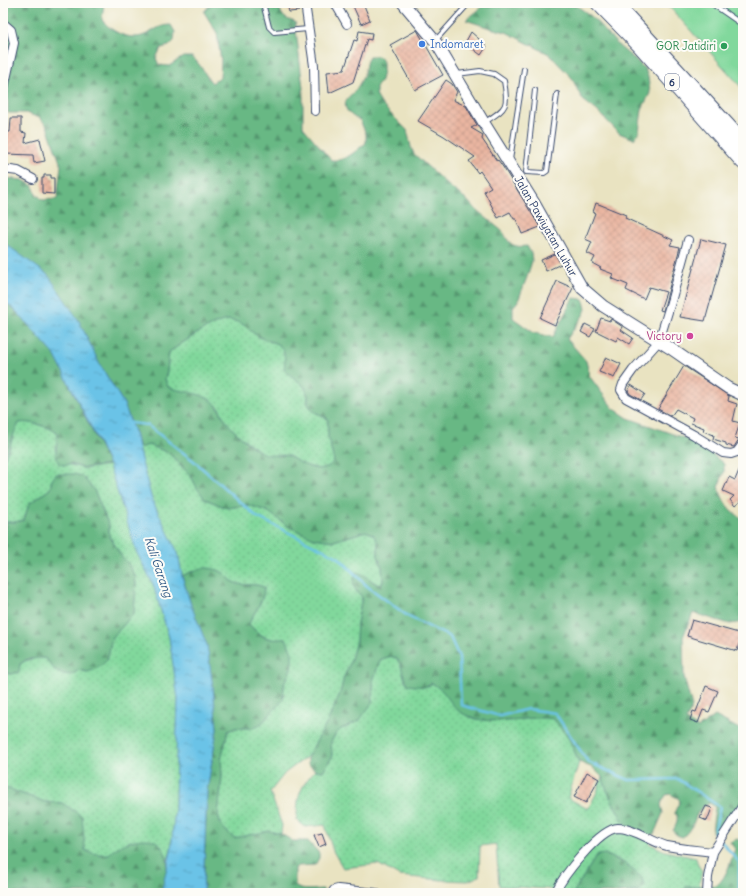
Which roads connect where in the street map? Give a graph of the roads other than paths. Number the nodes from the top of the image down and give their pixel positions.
1 (263, 3) edge
2 (305, 3) edge
3 (335, 3) edge
4 (403, 3) edge
5 (469, 3) edge
6 (598, 3) edge
7 (615, 3) edge
8 (711, 3) edge
9 (3, 23) edge
10 (347, 24) dead end
11 (743, 25) edge
12 (308, 29) junction
13 (435, 41) junction
14 (524, 69) dead end
15 (455, 75) junction
16 (535, 90) dead end
17 (3, 94) edge
18 (557, 94) dead end
19 (315, 111) dead end
20 (484, 123) junction
21 (743, 142) edge
22 (743, 162) edge
23 (510, 164) junction
24 (3, 170) edge
25 (522, 175) junction
26 (33, 179) dead end
27 (688, 240) dead end
28 (659, 341) junction
29 (743, 395) edge
30 (743, 444) edge
31 (743, 805) edge
32 (715, 848) junction
33 (332, 893) edge
34 (376, 893) edge
35 (555, 893) edge
36 (707, 893) edge

1 - 12 lane
2 - 12 street
3 - 10 street
4 - 13 main road, Jalan Pawiyatan Luhur
5 - 13 lane
6 - 22 highway, 6
7 - 21 highway, 6
8 - 11 lane
9 - 17 street
12 - 19 street
13 - 15 main road, Jalan Pawiyatan Luhur
14 - 23 lane
15 - 20 main road, Jalan Pawiyatan Luhur
15 - 20 lane
16 - 25 lane
18 - 25 lane
20 - 23 main road, Jalan Pawiyatan Luhur
23 - 25 main road, Jalan Pawiyatan Luhur
24 - 26 street
25 - 28 main road, Jalan Pawiyatan Luhur
27 - 28 street
28 - 29 main road, Jalan Pawiyatan Luhur
28 - 30 street
31 - 32 street
32 - 35 street
32 - 36 street
33 - 34 street

